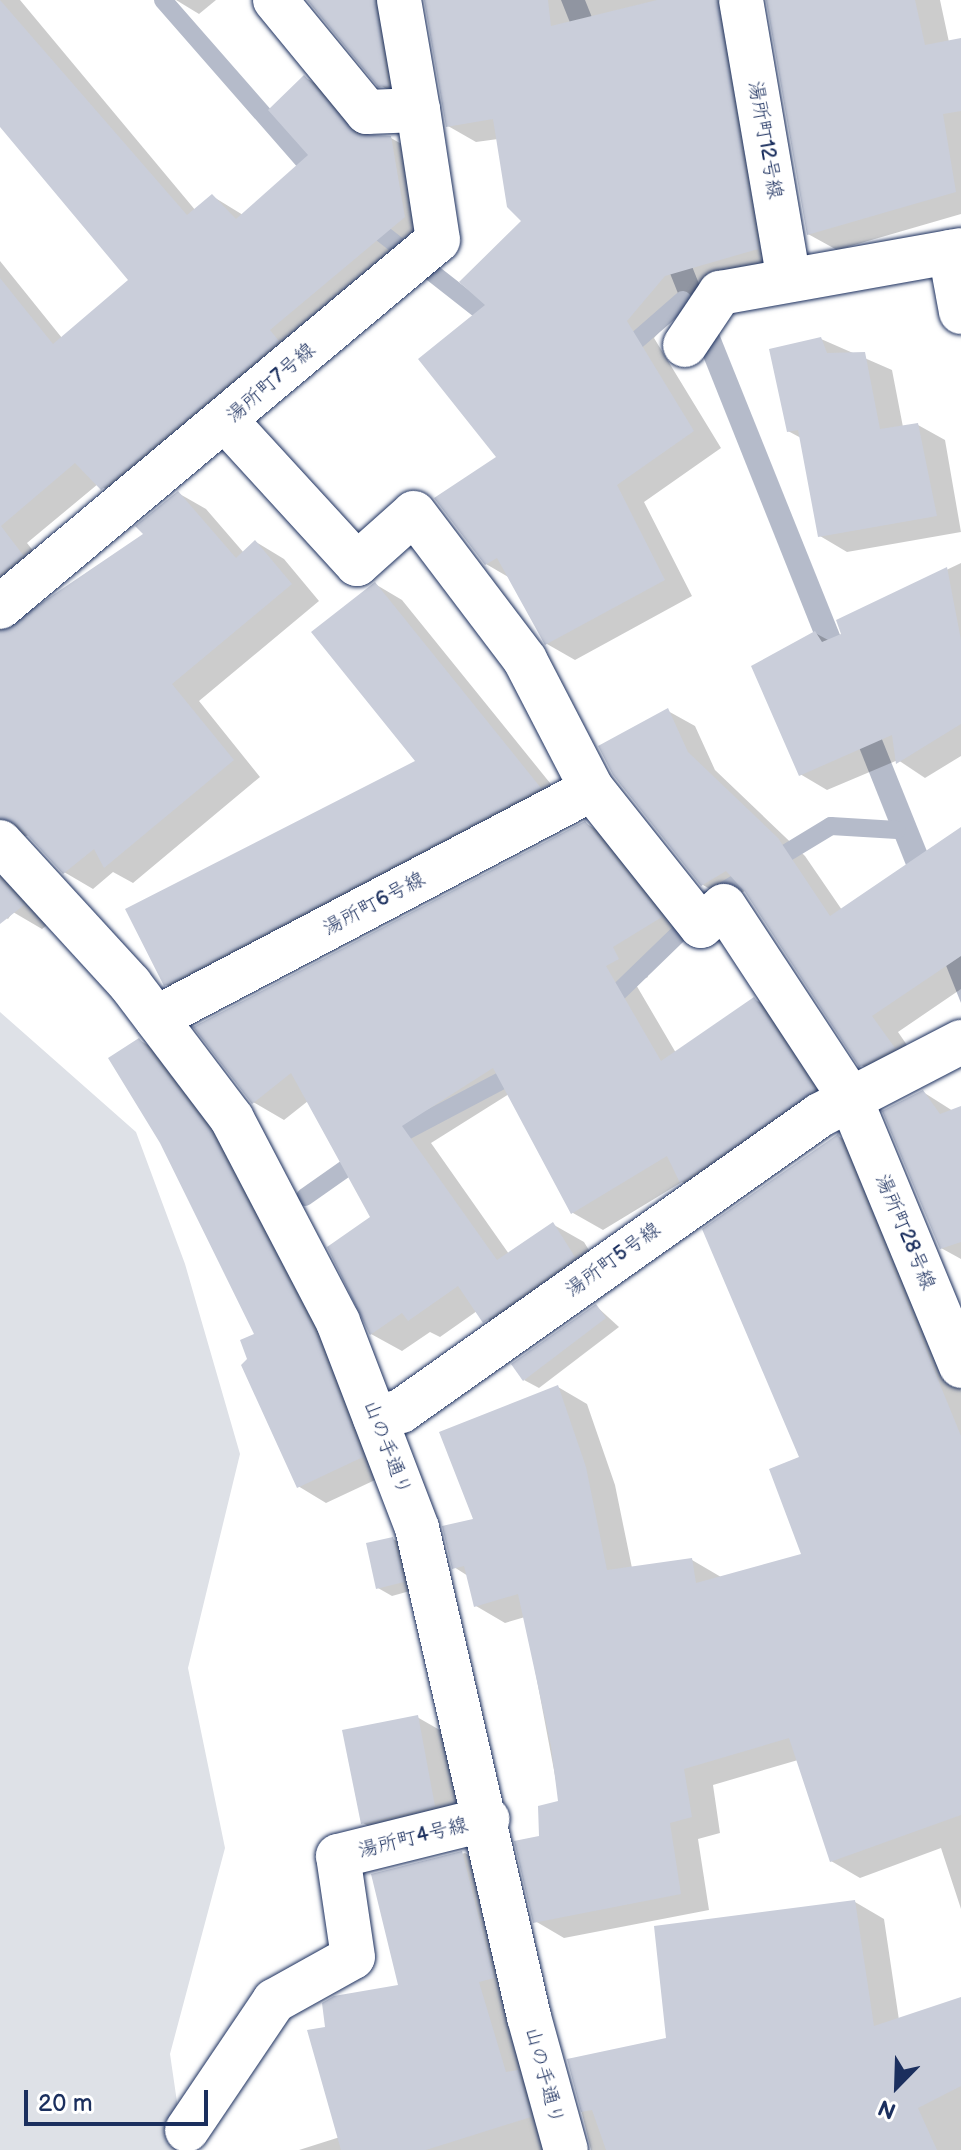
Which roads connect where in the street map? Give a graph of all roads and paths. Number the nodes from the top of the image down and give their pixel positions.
1 (275, 0) edge
2 (399, 0) edge
3 (741, 0) edge
4 (418, 110) junction
5 (956, 251) edge
6 (789, 280) junction
7 (961, 312) edge
8 (685, 345) dead end
9 (226, 421) junction
10 (0, 607) edge
11 (592, 789) junction
12 (0, 842) edge
13 (156, 1018) junction
14 (961, 1042) edge
15 (850, 1098) junction
16 (961, 1366) edge
17 (375, 1418) junction
18 (488, 1819) junction
19 (187, 2130) dead end
20 (566, 2150) edge

1 - 4 street
2 - 4 street
3 - 6 street, 湯所町12号線
4 - 9 street, 湯所町7号線
5 - 6 street
5 - 7 street
6 - 8 street
9 - 10 street, 湯所町7号線
9 - 11 street
11 - 13 street, 湯所町6号線
11 - 15 street, 湯所町28号線
12 - 13 street, 山の手通り
13 - 17 street, 山の手通り
14 - 15 street, 湯所町5号線
15 - 16 street, 湯所町28号線
15 - 17 street, 湯所町5号線
17 - 18 street, 山の手通り
18 - 19 street, 湯所町4号線
18 - 20 street, 山の手通り

